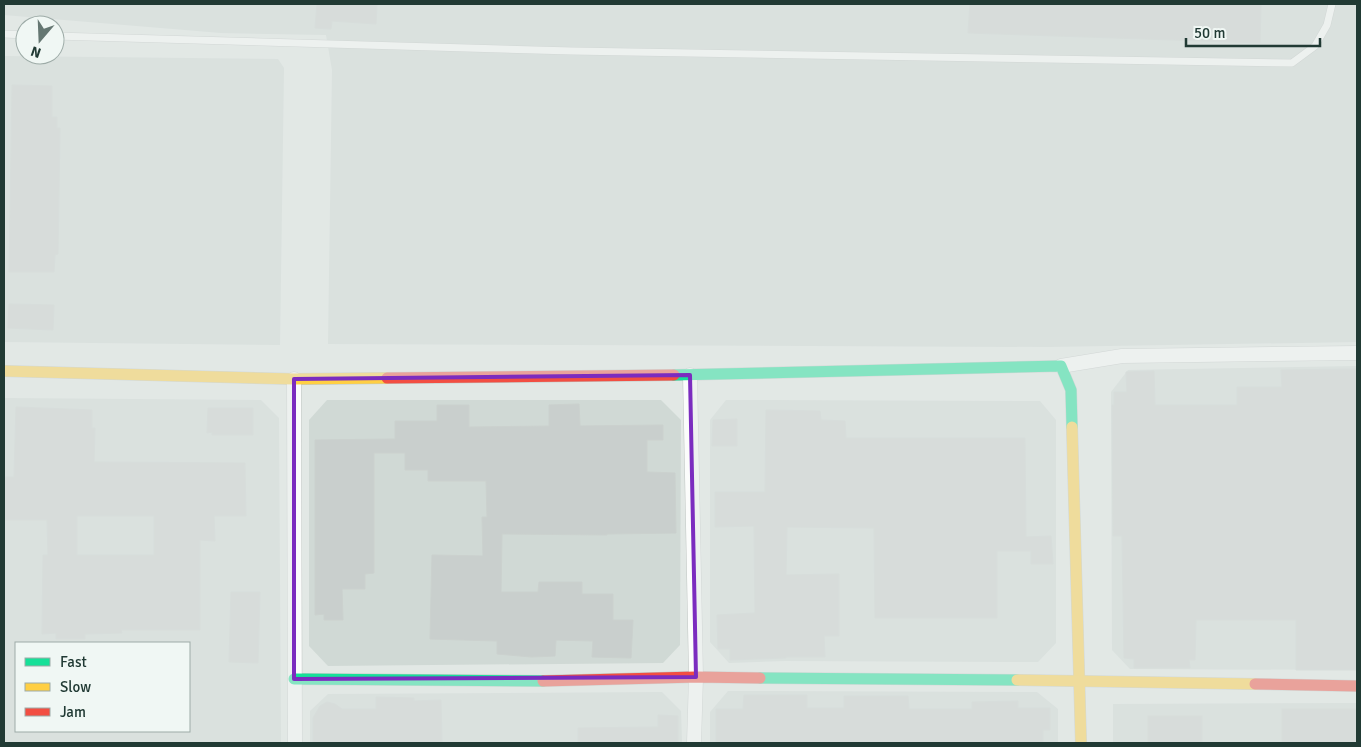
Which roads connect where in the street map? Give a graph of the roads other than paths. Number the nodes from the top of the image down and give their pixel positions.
1 (1332, 4) edge
2 (65, 36) edge
3 (1357, 353) edge
4 (1062, 366) junction
5 (4, 371) edge
6 (690, 375) junction
7 (294, 378) junction
8 (696, 678) junction
9 (294, 679) junction
10 (1079, 680) junction
11 (1357, 686) edge
12 (295, 743) edge
13 (694, 743) edge
14 (1080, 743) edge

1 - 2 lane
3 - 4 street
4 - 6 street
4 - 10 street
5 - 7 street
6 - 7 street
6 - 8 street
7 - 9 street
8 - 9 street
8 - 10 street
8 - 13 street
9 - 12 street
10 - 11 street
10 - 14 street

